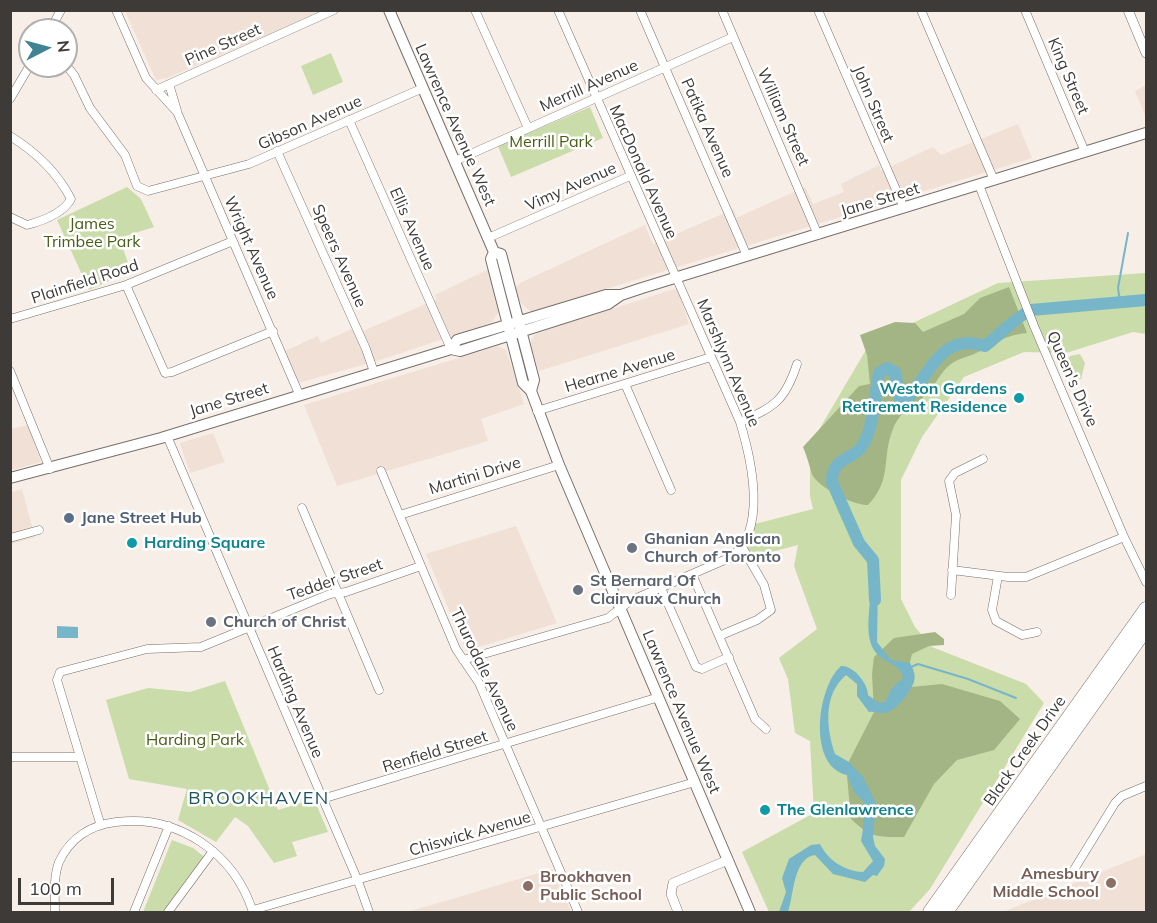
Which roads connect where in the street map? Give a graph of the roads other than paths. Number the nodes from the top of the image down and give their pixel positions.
1 (116, 10) edge
2 (334, 10) edge
3 (389, 10) edge
4 (475, 10) edge
5 (558, 10) edge
6 (640, 10) edge
7 (722, 10) edge
8 (818, 10) edge
9 (921, 10) edge
10 (1025, 10) edge
11 (1128, 10) edge
12 (733, 37) junction
13 (1146, 53) edge
14 (665, 67) junction
15 (22, 78) edge
16 (75, 78) edge
17 (169, 84) junction
18 (423, 88) junction
19 (156, 90) junction
20 (596, 98) junction
21 (10, 99) edge
22 (178, 114) junction
23 (349, 120) junction
24 (528, 128) junction
25 (1146, 133) edge
26 (10, 136) edge
27 (277, 152) junction
28 (1085, 152) junction
29 (455, 161) junction
30 (630, 176) junction
31 (206, 178) junction
32 (994, 180) junction
33 (979, 185) junction
34 (904, 208) junction
35 (10, 217) edge
36 (818, 235) junction
37 (489, 238) junction
38 (232, 241) junction
39 (494, 252) junction
40 (747, 256) junction
41 (676, 278) junction
42 (126, 285) junction
43 (10, 319) edge
44 (520, 326) junction
45 (509, 330) junction
46 (273, 331) junction
47 (451, 349) junction
48 (711, 357) junction
49 (796, 364) dead end
50 (10, 371) edge
51 (374, 372) junction
52 (625, 384) junction
53 (531, 391) junction
54 (299, 394) junction
55 (537, 411) junction
56 (740, 422) junction
57 (167, 436) junction
58 (983, 459) dead end
59 (560, 465) junction
60 (50, 469) junction
61 (381, 471) dead end
62 (12, 480) edge
63 (671, 490) dead end
64 (302, 508) dead end
65 (400, 514) junction
66 (39, 530) dead end
67 (1124, 537) junction
68 (10, 538) edge
69 (741, 545) junction
70 (421, 566) junction
71 (952, 570) junction
72 (692, 574) junction
73 (998, 576) junction
74 (1146, 582) edge
75 (661, 588) junction
76 (338, 594) junction
77 (951, 595) dead end
78 (621, 609) junction
79 (1146, 609) edge
80 (249, 626) junction
81 (1146, 629) edge
82 (1036, 632) dead end
83 (718, 636) junction
84 (729, 657) junction
85 (463, 660) junction
86 (379, 690) dead end
87 (659, 697) junction
88 (766, 729) dead end
89 (505, 745) junction
90 (78, 757) junction
91 (10, 758) edge
92 (694, 782) junction
93 (1146, 786) edge
94 (322, 799) junction
95 (100, 823) junction
96 (169, 826) junction
97 (541, 827) junction
98 (213, 851) junction
99 (728, 860) junction
100 (1075, 868) dead end
101 (358, 881) junction
102 (253, 911) edge
103 (55, 912) edge
104 (134, 912) edge
105 (168, 912) edge
106 (369, 912) edge
107 (578, 912) edge
108 (678, 912) edge
109 (750, 912) edge
110 (930, 912) edge
111 (946, 912) edge

1 - 19 street, Wright Avenue
2 - 17 street, Pine Street
3 - 18 main road, Lawrence Avenue West
4 - 24 street
5 - 20 street, MacDonald Avenue
6 - 14 street, Patika Avenue
7 - 12 street, William Street
8 - 34 street, John Street
9 - 32 street
10 - 28 street, King Street
11 - 13 street
12 - 14 street, Merrill Avenue
12 - 36 street, William Street
14 - 20 street, Merrill Avenue
14 - 40 street, Patika Avenue
15 - 21 street
16 - 31 street, Gibson Avenue
17 - 19 street, Pine Street
17 - 22 street, Wright Avenue
18 - 23 street, Gibson Avenue
18 - 29 main road, Lawrence Avenue West
19 - 22 street, Wright Avenue
20 - 24 street, Merrill Avenue
20 - 30 street, MacDonald Avenue
22 - 31 street, Wright Avenue
23 - 27 street, Gibson Avenue
23 - 47 street, Ellis Avenue
24 - 29 street, Merrill Avenue
25 - 28 main road, Jane Street
26 - 35 street
27 - 31 street, Gibson Avenue
27 - 51 street, Speers Avenue
28 - 32 main road, Jane Street
29 - 37 main road, Lawrence Avenue West
30 - 37 street, Vimy Avenue
30 - 41 street, MacDonald Avenue
31 - 38 street, Wright Avenue
32 - 33 main road, Jane Street
33 - 34 main road, Jane Street
33 - 67 street, Queen's Drive
34 - 36 main road, Jane Street
36 - 40 main road, Jane Street
37 - 39 main road, Lawrence Avenue West
38 - 42 street, Plainfield Road
38 - 46 street, Wright Avenue
39 - 44 main road, Lawrence Avenue West
39 - 45 main road, Lawrence Avenue West
40 - 41 main road, Jane Street
41 - 44 main road, Jane Street
41 - 48 street, Marshlynn Avenue
42 - 43 street, Plainfield Road
42 - 46 street
44 - 45 main road, Jane Street
44 - 53 main road, Lawrence Avenue West
45 - 47 main road, Jane Street
45 - 53 main road, Lawrence Avenue West
46 - 54 street, Wright Avenue
47 - 51 main road, Jane Street
48 - 52 street, Hearne Avenue
48 - 56 street, Marshlynn Avenue
49 - 56 street
50 - 60 street
51 - 54 main road, Jane Street
52 - 55 street, Hearne Avenue
52 - 63 street
53 - 55 main road, Lawrence Avenue West
54 - 57 main road, Jane Street
55 - 59 main road, Lawrence Avenue West
56 - 69 street, Marshlynn Avenue
57 - 60 main road, Jane Street
57 - 80 street, Harding Avenue
58 - 71 street
59 - 65 street, Martini Drive
59 - 78 main road, Lawrence Avenue West
60 - 62 main road, Jane Street
61 - 65 street, Thurodale Avenue
64 - 76 street
65 - 70 street, Thurodale Avenue
66 - 68 street
67 - 73 street
67 - 74 street, Queen's Drive
69 - 72 street
69 - 83 street
70 - 76 street, Tedder Street
70 - 85 street, Thurodale Avenue
71 - 73 street
71 - 77 street
72 - 75 street
72 - 83 street
73 - 82 street
75 - 78 street
75 - 84 street
76 - 80 street, Tedder Street
76 - 86 street
78 - 85 street
78 - 87 main road, Lawrence Avenue West
79 - 110 highway, Black Creek Drive
80 - 90 street, Tedder Street
80 - 94 street, Harding Avenue
81 - 111 highway, Black Creek Drive
83 - 84 street
84 - 88 street
85 - 89 street, Thurodale Avenue
87 - 89 street, Renfield Street
87 - 92 main road, Lawrence Avenue West
89 - 94 street, Renfield Street
89 - 97 street, Thurodale Avenue
90 - 91 street
90 - 95 street
92 - 97 street, Chiswick Avenue
92 - 99 main road, Lawrence Avenue West
93 - 100 street
94 - 101 street, Harding Avenue
95 - 96 street
95 - 103 street
96 - 98 street
96 - 104 street
97 - 101 street, Chiswick Avenue
97 - 107 street, Thurodale Avenue
98 - 102 street
98 - 105 street
99 - 108 street
99 - 109 main road, Lawrence Avenue West
101 - 102 street, Chiswick Avenue
101 - 106 street, Harding Avenue

